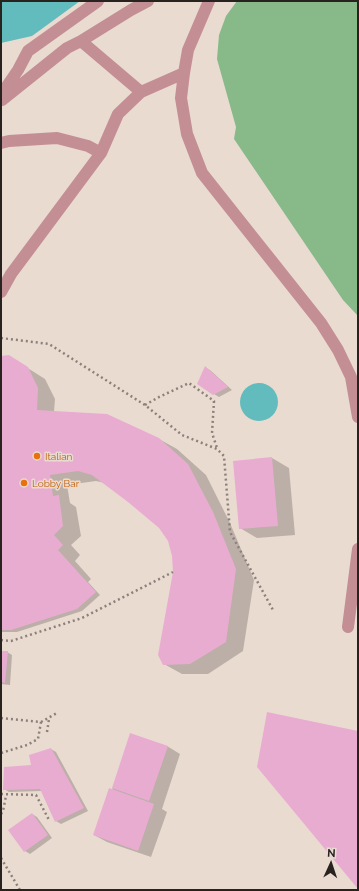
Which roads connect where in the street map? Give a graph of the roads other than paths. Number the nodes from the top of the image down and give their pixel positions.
1 (98, 1) edge
2 (148, 1) edge
3 (209, 1) edge
4 (81, 41) junction
5 (184, 72) junction
6 (140, 92) junction
7 (1, 95) edge
8 (1, 101) edge
9 (1, 143) edge
10 (101, 153) junction
11 (1, 292) edge
12 (358, 417) edge
13 (358, 549) edge
14 (348, 627) dead end

1 - 7 street
2 - 4 street
3 - 5 street
4 - 6 street
4 - 8 street
5 - 6 street
5 - 12 street
6 - 10 street
9 - 10 street
10 - 11 street
13 - 14 street

